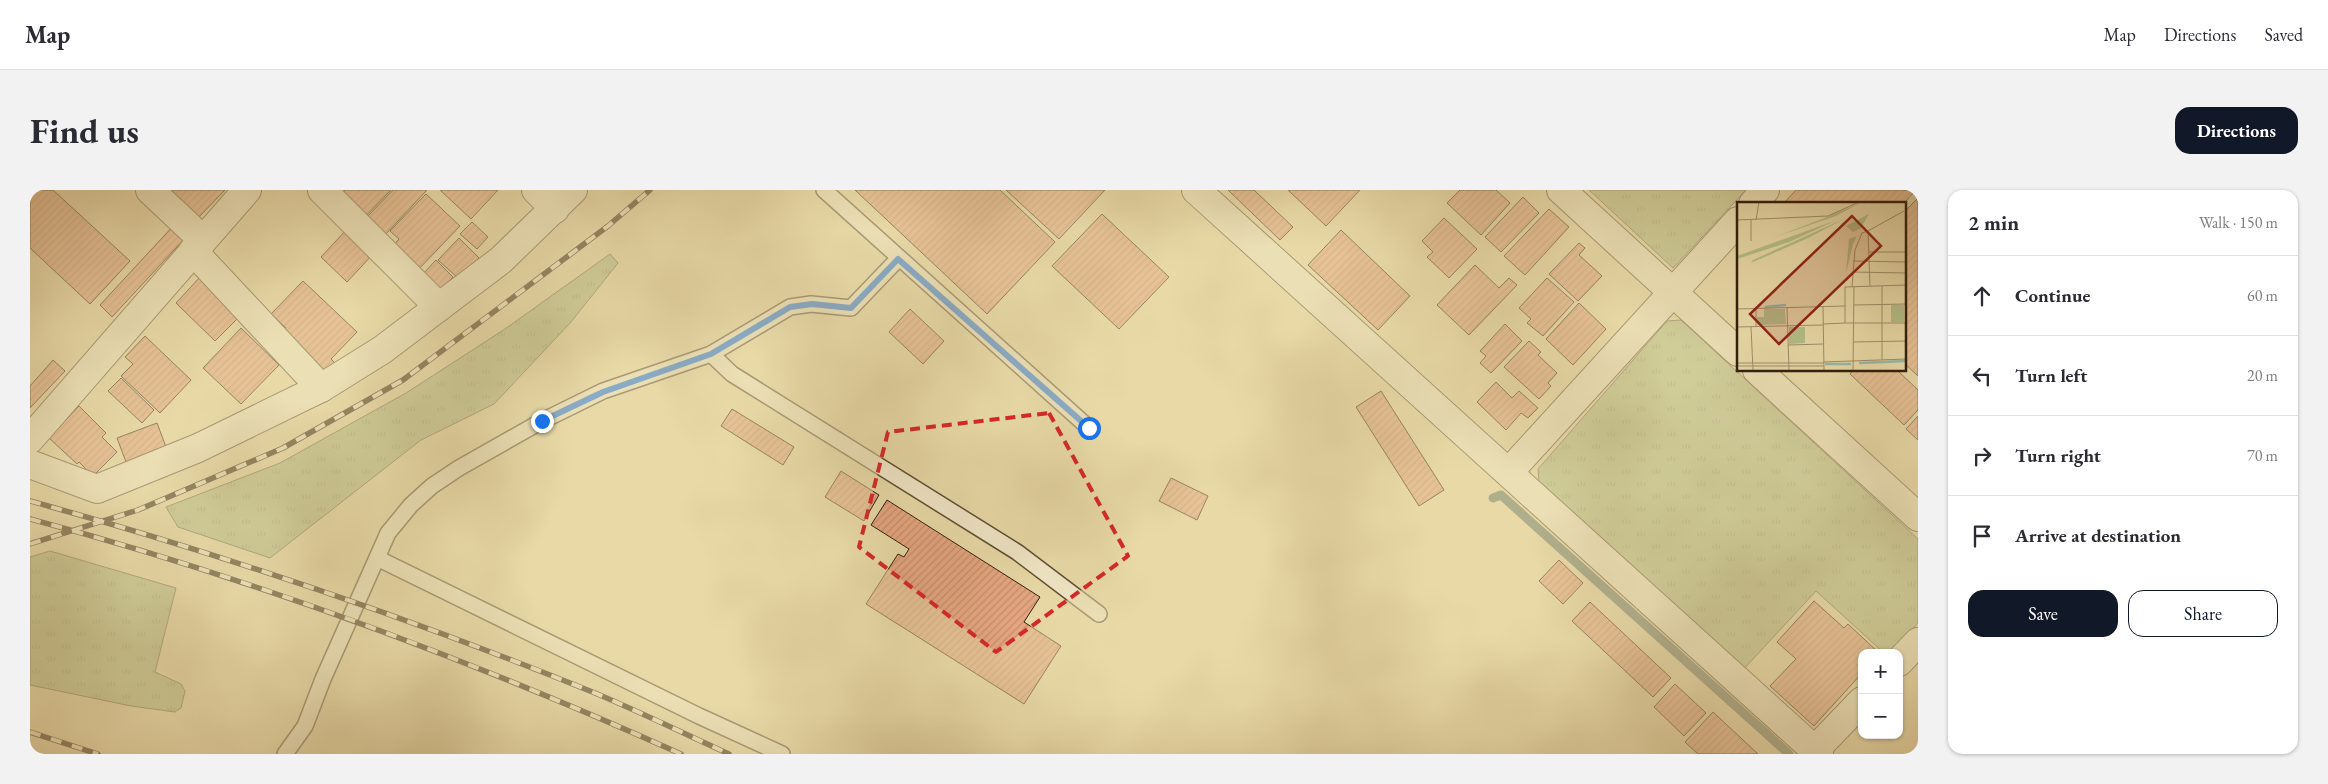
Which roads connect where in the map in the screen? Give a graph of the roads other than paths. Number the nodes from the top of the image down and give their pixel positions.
1 (150, 190) edge
2 (247, 190) edge
3 (322, 190) edge
4 (536, 190) edge
5 (824, 190) edge
6 (1196, 190) edge
7 (1561, 190) edge
8 (1765, 190) edge
9 (564, 199) edge
10 (1755, 202) edge
11 (1737, 222) edge
12 (198, 245) junction
13 (898, 259) junction
14 (1674, 294) junction
15 (439, 307) junction
16 (1737, 351) edge
17 (711, 354) junction
18 (1758, 371) edge
19 (320, 388) junction
20 (1089, 428) dead end
21 (30, 438) edge
22 (30, 464) edge
23 (1509, 472) junction
24 (1918, 517) edge
25 (377, 558) junction
26 (1099, 614) dead end
27 (1918, 642) edge
28 (1903, 658) edge
29 (1858, 706) edge
30 (1817, 752) edge
31 (285, 754) edge
32 (782, 754) edge

1 - 12 street
2 - 12 street
3 - 15 street
4 - 9 street
5 - 13 lane
6 - 23 street
7 - 14 street
8 - 10 street
9 - 15 street
11 - 14 street
12 - 19 street
12 - 21 street
13 - 17 lane
13 - 20 lane
14 - 16 street
14 - 23 street
15 - 19 street
17 - 25 lane
17 - 26 lane
18 - 24 street
19 - 22 street
23 - 30 street
25 - 31 lane
25 - 32 lane
27 - 28 street
29 - 30 street

